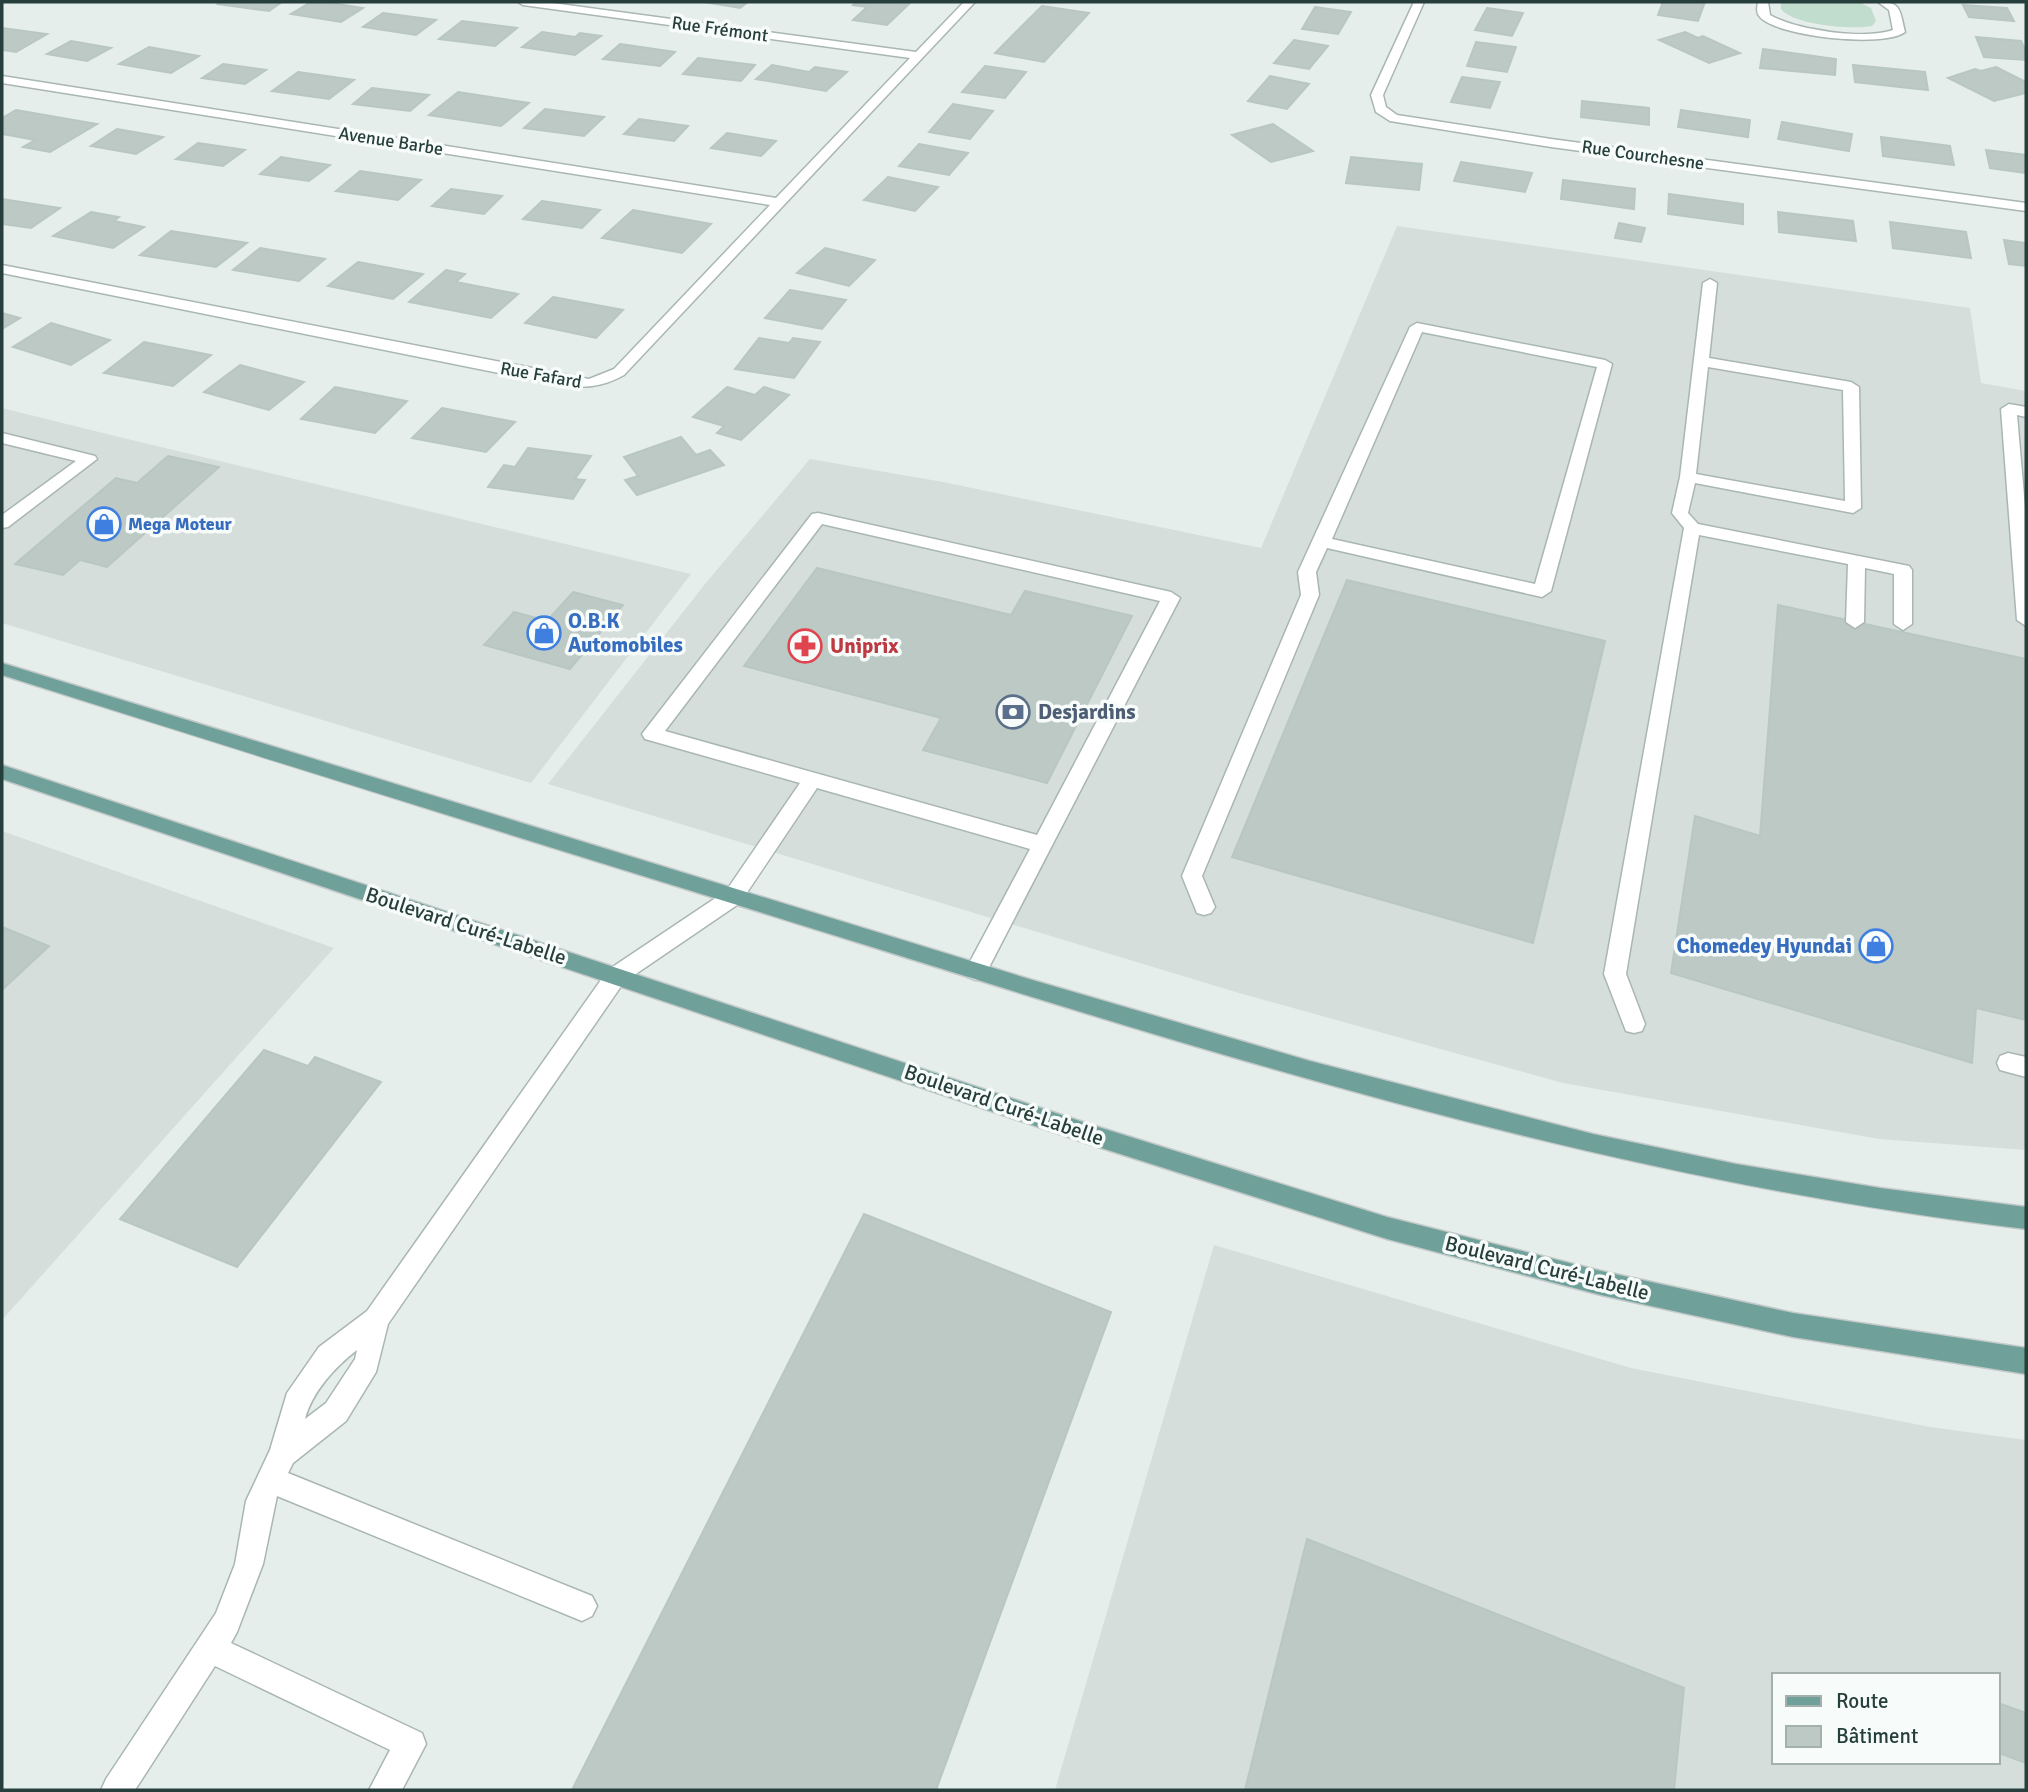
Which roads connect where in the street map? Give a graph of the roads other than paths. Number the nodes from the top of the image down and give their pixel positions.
1 (523, 2) edge
2 (627, 2) edge
3 (970, 2) edge
4 (1419, 2) edge
5 (1763, 2) edge
6 (1883, 2) edge
7 (613, 14) junction
8 (918, 56) junction
9 (2, 79) edge
10 (781, 203) junction
11 (2026, 207) edge
12 (2, 270) edge
13 (1710, 283) dead end
14 (1701, 361) junction
15 (2026, 412) edge
16 (2, 438) edge
17 (1688, 477) junction
18 (2, 523) edge
19 (1692, 528) junction
20 (1322, 542) junction
21 (1857, 562) junction
22 (2026, 620) edge
23 (1855, 622) dead end
24 (1903, 624) dead end
25 (2, 669) edge
26 (2, 772) edge
27 (812, 780) junction
28 (1044, 845) junction
29 (733, 897) junction
30 (1204, 907) dead end
31 (976, 971) junction
32 (617, 976) junction
33 (1634, 1024) dead end
34 (2026, 1218) edge
35 (376, 1320) junction
36 (2026, 1361) edge
37 (283, 1453) junction
38 (269, 1479) junction
39 (582, 1606) dead end
40 (211, 1649) junction
41 (117, 1790) edge
42 (385, 1790) edge

1 - 7 street, Rue Frémont
2 - 7 street
3 - 8 street, Rue Fafard
4 - 11 street, Rue Courchesne
5 - 6 street
7 - 8 street, Rue Frémont
8 - 10 street, Rue Fafard
9 - 10 street, Avenue Barbe
10 - 12 street, Rue Fafard
13 - 14 street
14 - 17 street
14 - 17 street
15 - 22 street
16 - 18 street
17 - 19 street
19 - 21 street
19 - 33 street
20 - 20 street
20 - 30 street
21 - 23 street
21 - 24 street
25 - 29 main road
26 - 32 main road, Boulevard Curé-Labelle
27 - 28 street
27 - 28 street
27 - 29 street
28 - 31 street
29 - 31 main road
29 - 32 street
31 - 34 main road
32 - 35 street
32 - 36 main road, Boulevard Curé-Labelle
35 - 37 street
35 - 37 street
37 - 38 street
38 - 39 street
38 - 40 street
40 - 41 street
40 - 42 street

